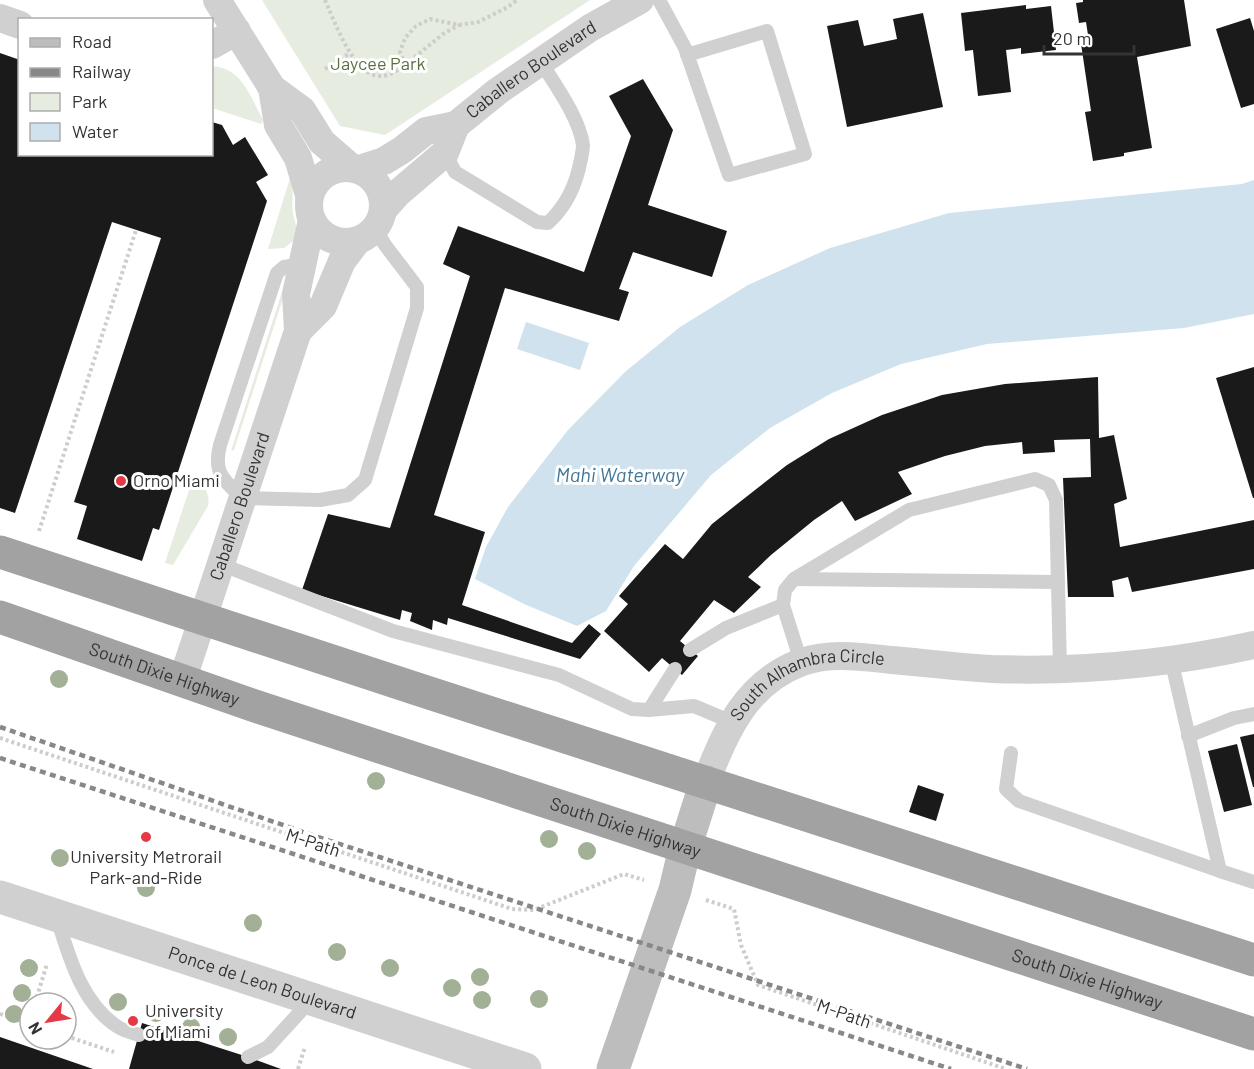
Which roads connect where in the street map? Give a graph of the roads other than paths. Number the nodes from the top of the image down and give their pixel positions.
1 (217, 0) edge
2 (640, 0) edge
3 (659, 0) edge
4 (0, 18) edge
5 (18, 24) edge
6 (237, 31) junction
7 (213, 44) edge
8 (687, 55) junction
9 (541, 62) junction
10 (272, 88) junction
11 (456, 124) junction
12 (445, 153) junction
13 (356, 169) junction
14 (310, 208) junction
15 (372, 226) junction
16 (303, 264) junction
17 (298, 332) junction
18 (242, 498) junction
19 (0, 552) edge
20 (220, 564) junction
21 (794, 579) junction
22 (1057, 582) junction
23 (783, 605) junction
24 (0, 616) edge
25 (203, 618) junction
26 (1254, 645) edge
27 (690, 650) dead end
28 (1171, 659) junction
29 (801, 662) junction
30 (675, 669) dead end
31 (1060, 669) junction
32 (182, 681) junction
33 (649, 710) junction
34 (1254, 714) edge
35 (732, 722) junction
36 (1188, 736) junction
37 (1011, 753) dead end
38 (706, 782) junction
39 (685, 848) junction
40 (1220, 871) junction
41 (1254, 882) edge
42 (0, 897) edge
43 (56, 916) junction
44 (1254, 960) edge
45 (311, 1000) junction
46 (1254, 1034) edge
47 (139, 1035) dead end
48 (248, 1058) dead end
49 (525, 1069) edge
50 (613, 1069) edge

1 - 6 street
2 - 9 street, Caballero Boulevard
3 - 8 lane
4 - 5 street
6 - 7 street
6 - 10 street
8 - 8 lane
9 - 11 street, Caballero Boulevard
9 - 12 lane
10 - 13 street
10 - 14 street
11 - 12 street, Caballero Boulevard
11 - 13 street, Caballero Boulevard
12 - 15 street, Caballero Boulevard
13 - 14 street
13 - 15 street
14 - 15 street
14 - 16 street, Caballero Boulevard
15 - 17 street, Caballero Boulevard
15 - 18 lane
16 - 17 street, Caballero Boulevard
16 - 18 lane
17 - 18 street, Caballero Boulevard
18 - 20 street, Caballero Boulevard
19 - 25 highway
20 - 25 street, Caballero Boulevard
20 - 33 lane
21 - 22 lane
21 - 22 lane
21 - 23 lane
22 - 31 lane
23 - 27 lane
23 - 29 lane
24 - 32 highway, South Dixie Highway
25 - 32 street, Caballero Boulevard
25 - 38 highway
26 - 28 street, South Alhambra Circle
28 - 31 street, South Alhambra Circle
28 - 36 lane
29 - 31 street, South Alhambra Circle
29 - 35 street, South Alhambra Circle
30 - 33 lane
32 - 39 highway, South Dixie Highway
33 - 35 lane
34 - 36 lane
35 - 38 street, South Alhambra Circle
36 - 40 lane
37 - 40 lane
38 - 39 main road, South Alhambra Circle
38 - 44 highway
39 - 46 highway, South Dixie Highway
39 - 50 main road, South Alhambra Circle
40 - 41 lane
42 - 43 street, Ponce de Leon Boulevard
43 - 45 street, Ponce de Leon Boulevard
43 - 47 lane
45 - 48 lane
45 - 49 street, Ponce de Leon Boulevard

